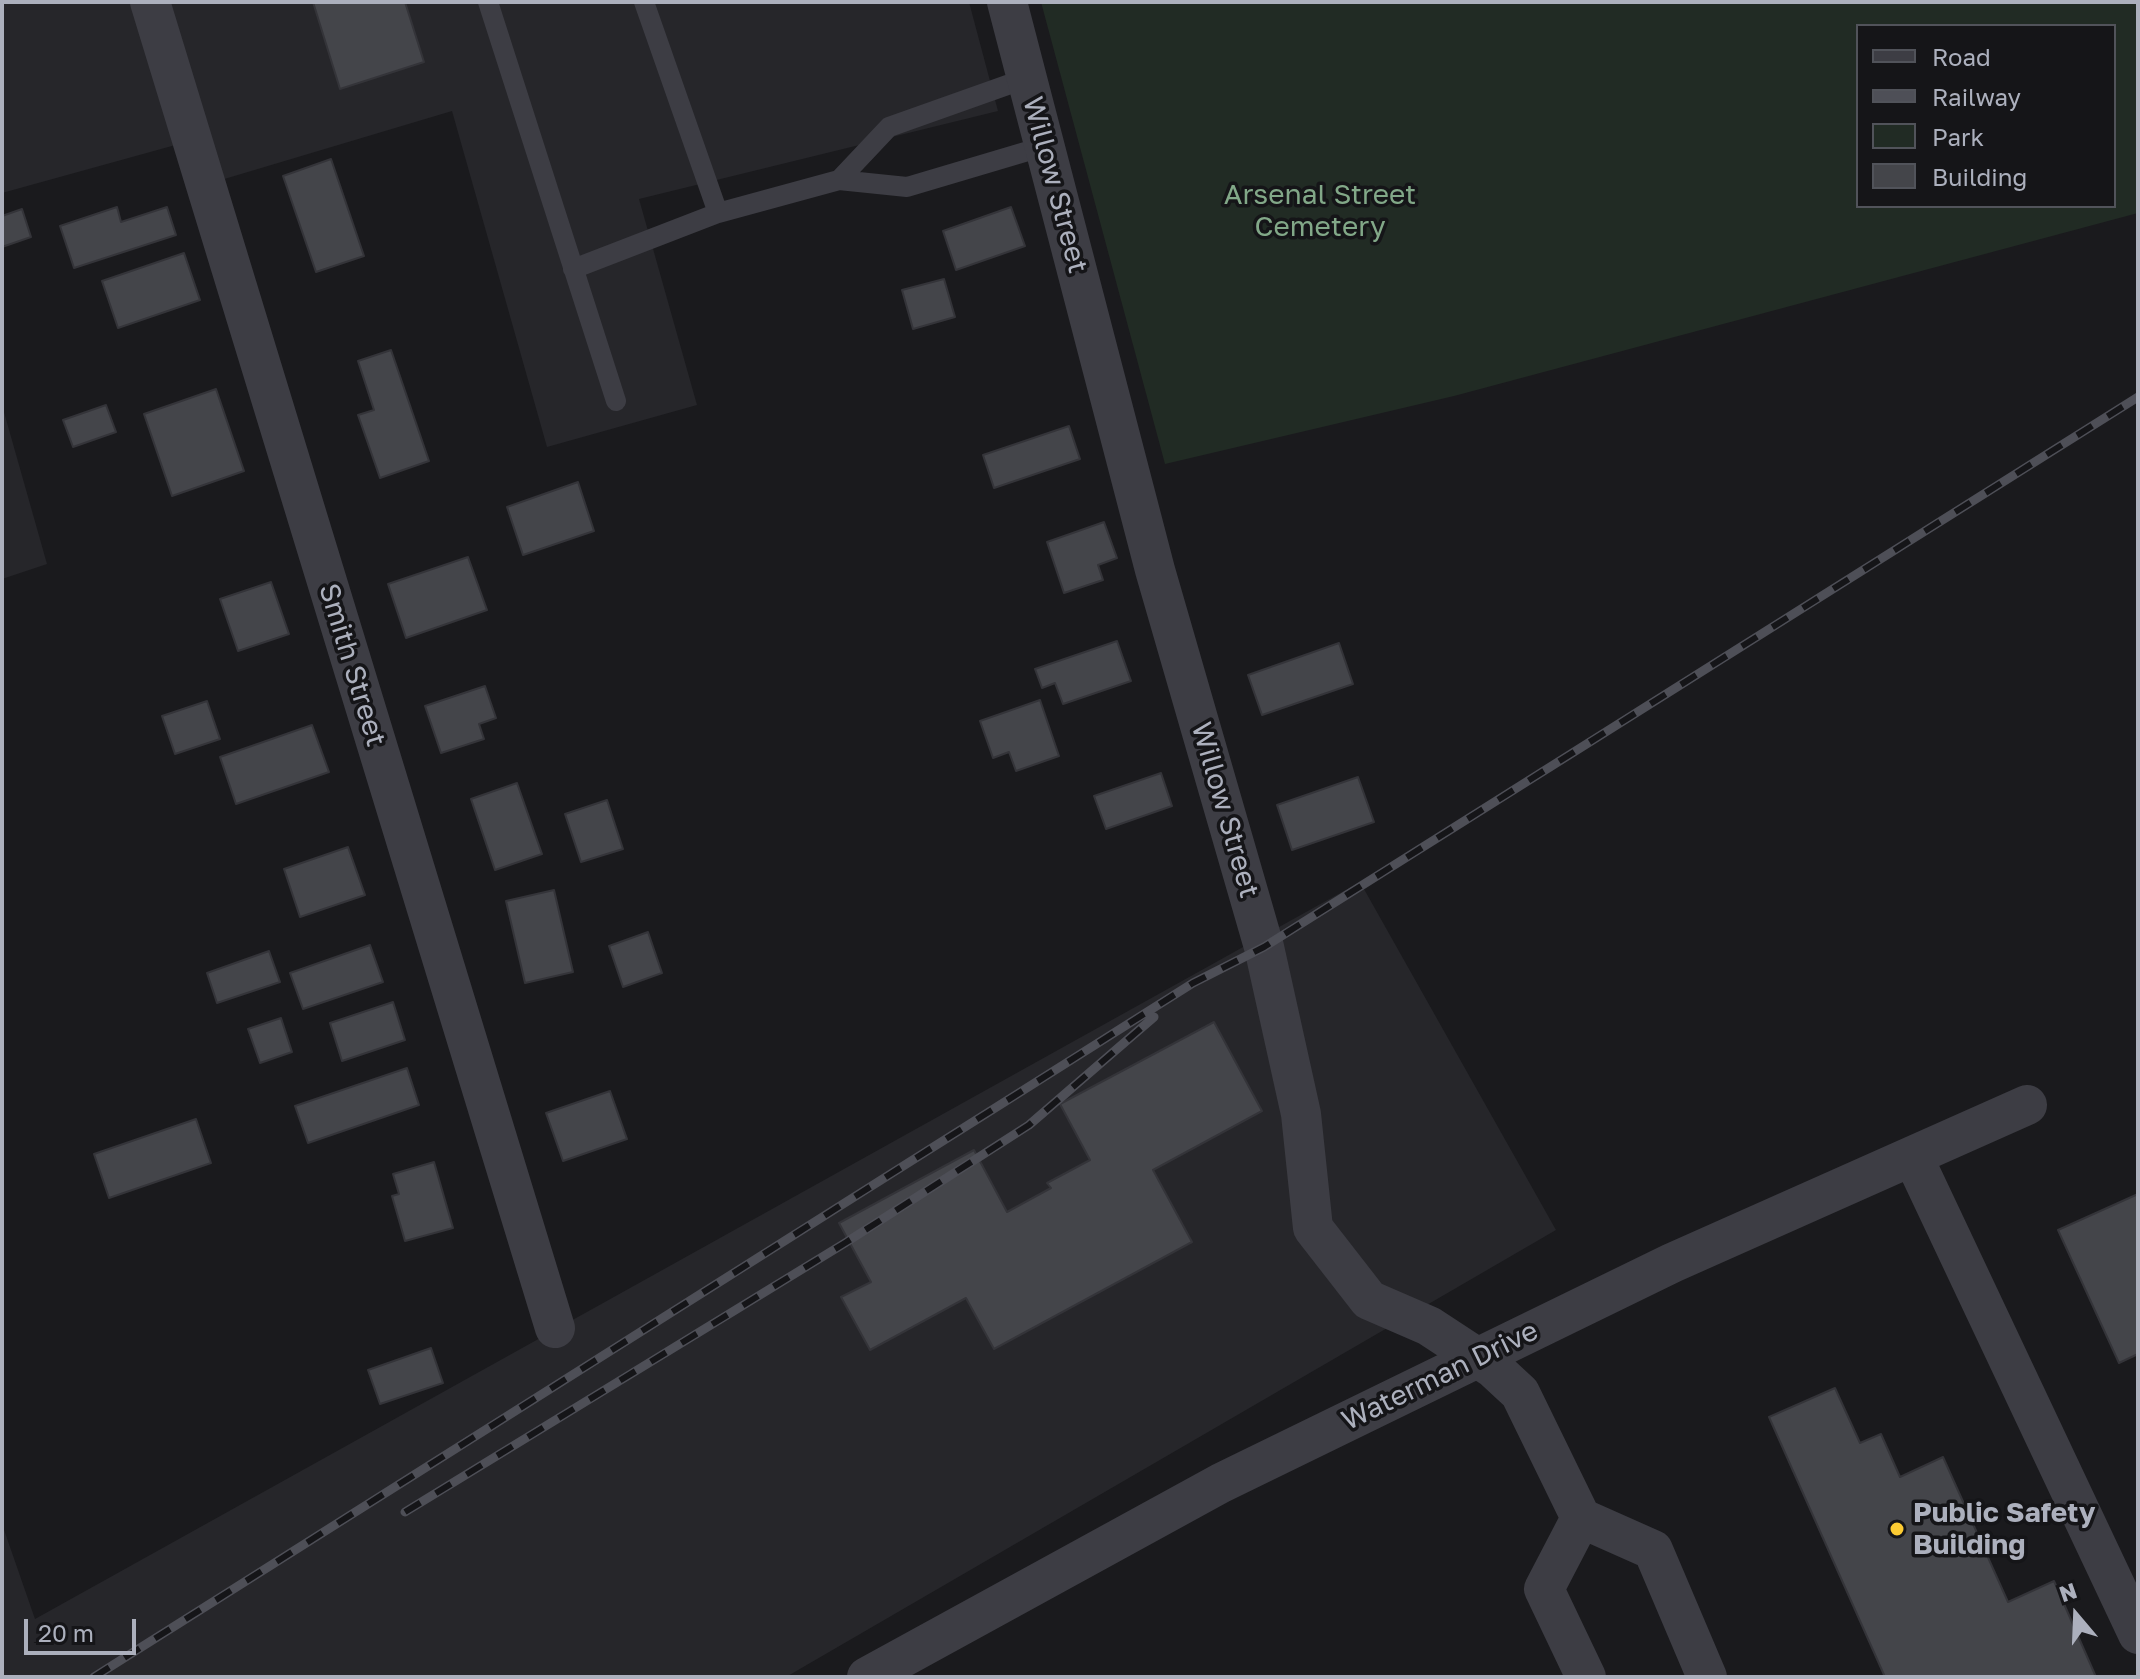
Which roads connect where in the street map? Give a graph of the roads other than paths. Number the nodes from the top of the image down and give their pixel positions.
1 (150, 2) edge
2 (488, 2) edge
3 (644, 2) edge
4 (1007, 2) edge
5 (1027, 78) junction
6 (1045, 146) junction
7 (839, 180) junction
8 (718, 213) junction
9 (573, 269) junction
10 (616, 401) dead end
11 (2027, 1105) dead end
12 (1913, 1157) junction
13 (555, 1328) dead end
14 (1475, 1359) junction
15 (1581, 1518) junction
16 (2138, 1634) edge
17 (873, 1675) edge
18 (1586, 1677) edge
19 (1707, 1677) edge

1 - 13 street, Smith Street
2 - 9 lane
3 - 8 lane
4 - 5 street, Willow Street
5 - 6 street, Willow Street
5 - 7 lane
6 - 7 lane
6 - 14 street, Willow Street
7 - 8 lane
8 - 9 lane
9 - 10 lane
11 - 12 street, Waterman Drive
12 - 14 street, Waterman Drive
12 - 16 street
14 - 15 street, Willow Street
14 - 17 street, Waterman Drive
15 - 18 street
15 - 19 street

